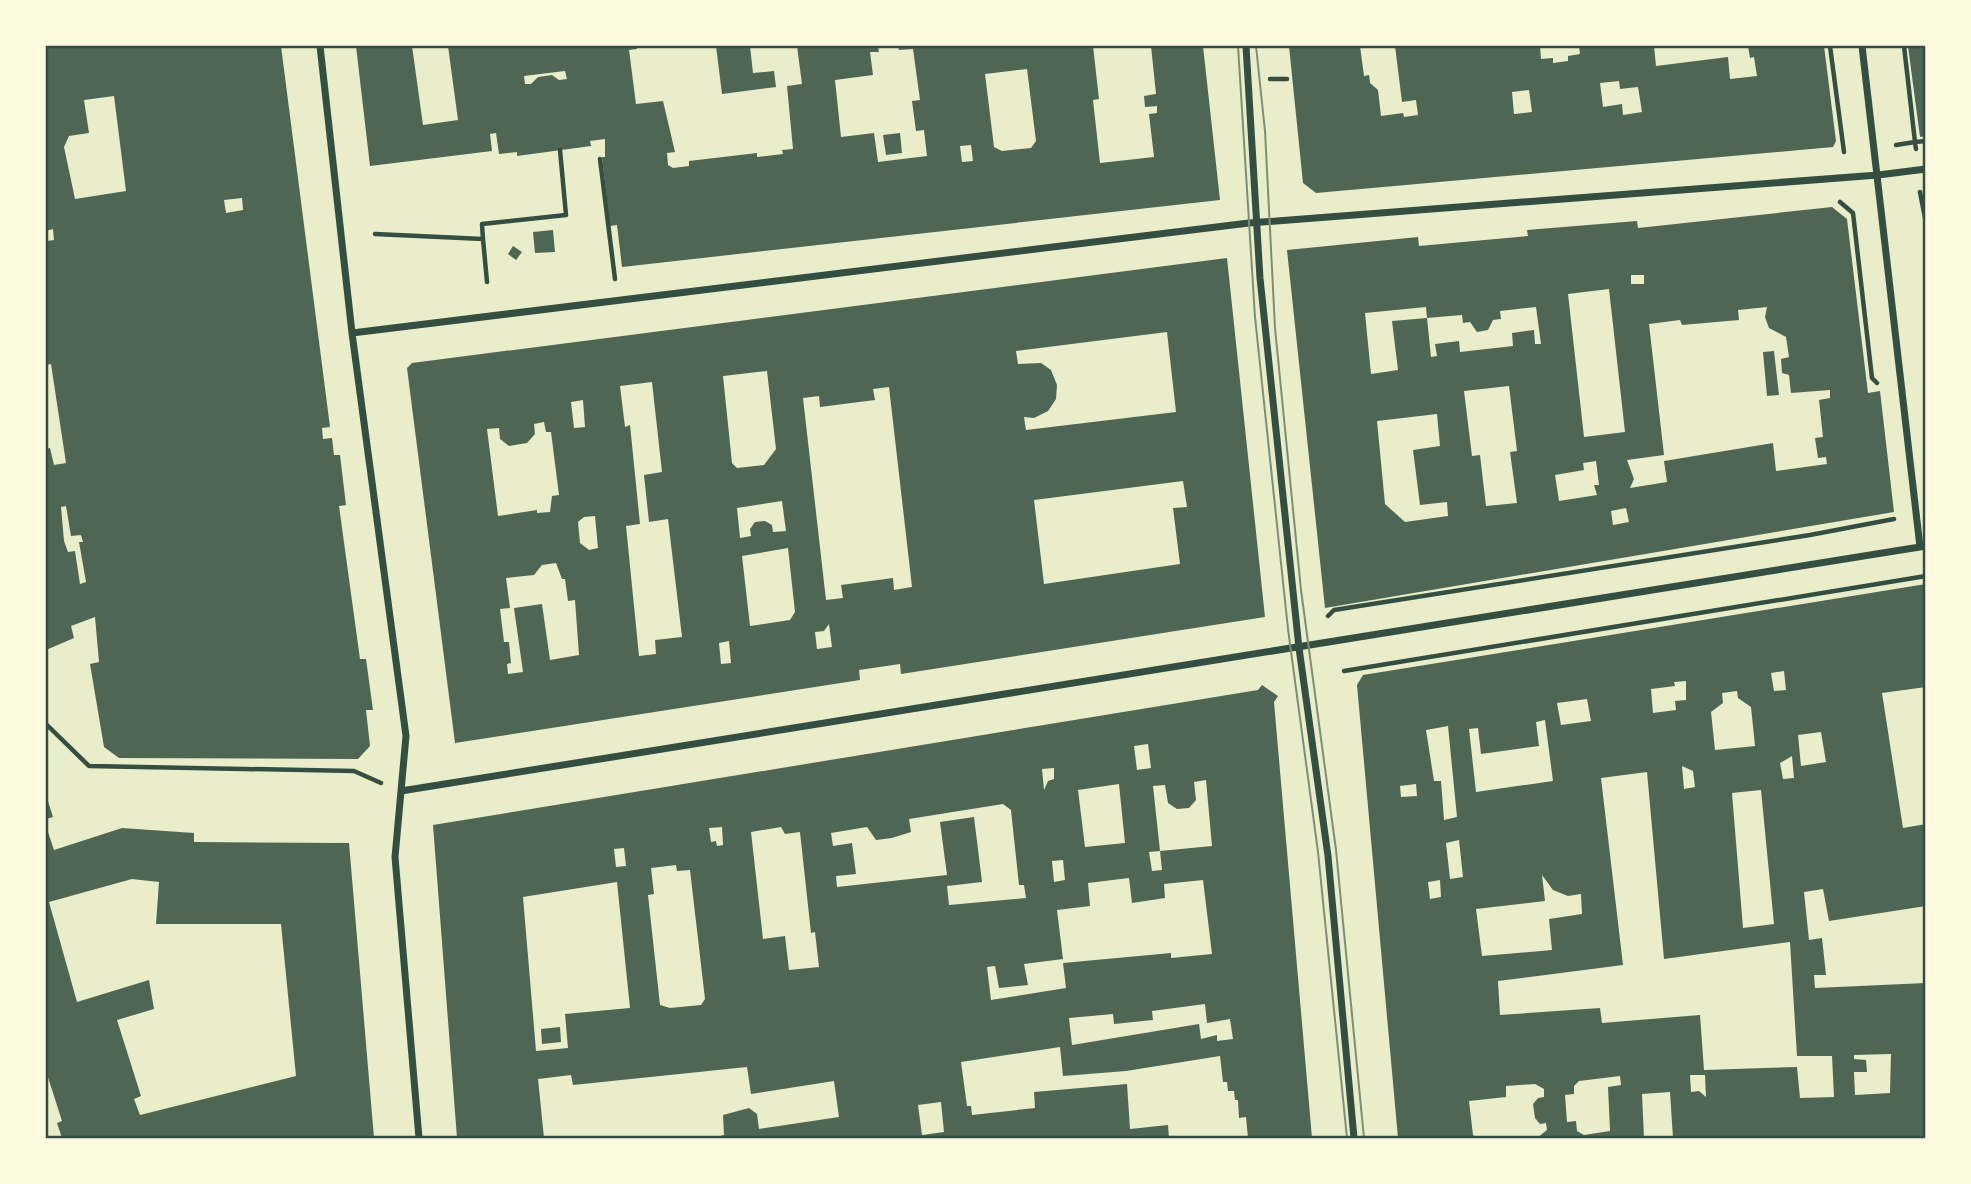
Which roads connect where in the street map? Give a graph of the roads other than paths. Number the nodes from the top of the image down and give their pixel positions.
1 (320, 46) edge
2 (1245, 46) edge
3 (1861, 46) edge
4 (1926, 169) edge
5 (1878, 175) junction
6 (1259, 222) junction
7 (352, 333) junction
8 (1923, 546) edge
9 (1299, 648) junction
10 (401, 791) junction
11 (419, 1139) edge
12 (1354, 1139) edge

1 - 7 street
2 - 6 street
3 - 5 street
4 - 5 street
5 - 6 street
5 - 8 street
6 - 7 street
6 - 9 street
7 - 10 street
8 - 9 street
9 - 10 street
9 - 12 street
10 - 11 street

